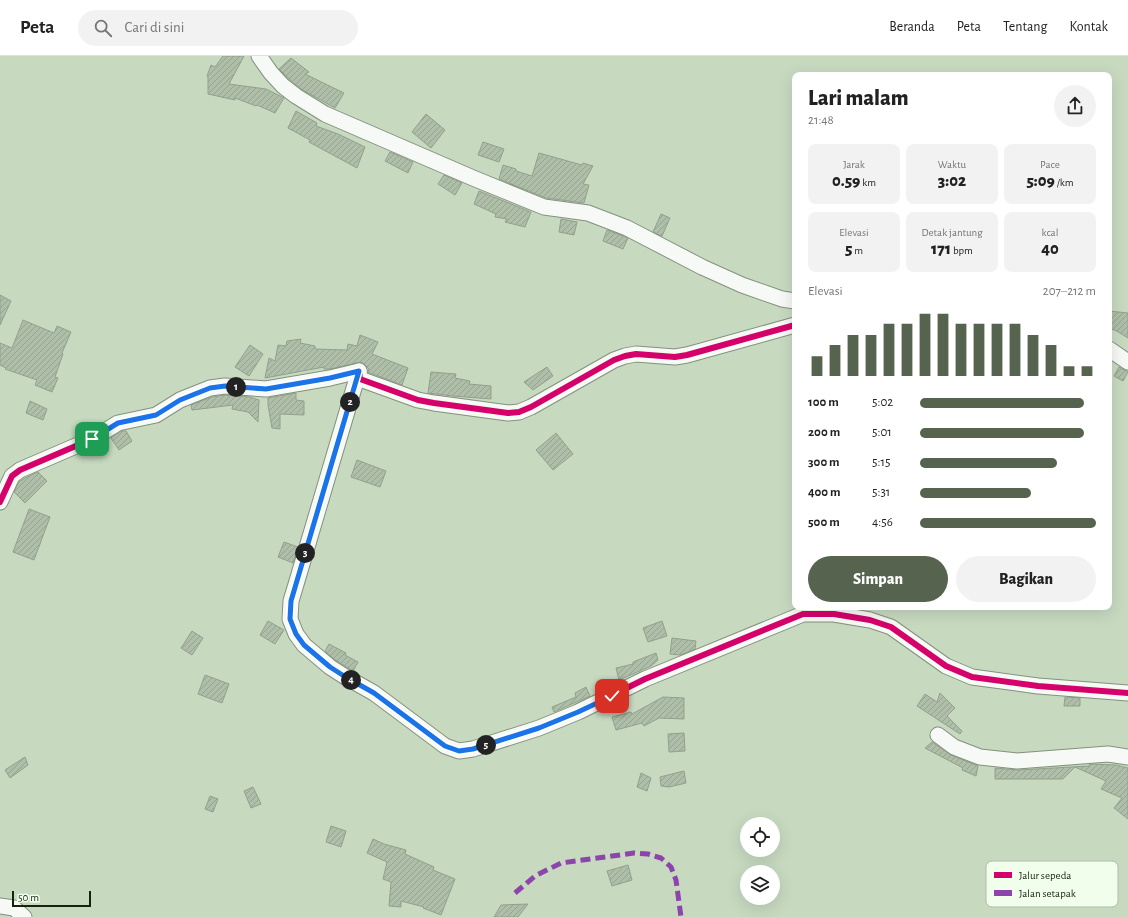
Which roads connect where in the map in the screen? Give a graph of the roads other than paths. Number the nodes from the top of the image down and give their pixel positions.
1 (259, 56) edge
2 (792, 301) edge
3 (792, 326) edge
4 (1112, 351) edge
5 (1128, 362) edge
6 (359, 371) junction
7 (1, 499) edge
8 (1128, 693) edge
9 (938, 735) dead end
10 (1128, 757) edge
11 (0, 906) edge
12 (24, 917) edge

1 - 2 street
3 - 6 street
4 - 5 street
6 - 7 street
6 - 8 street
9 - 10 street
11 - 12 street

